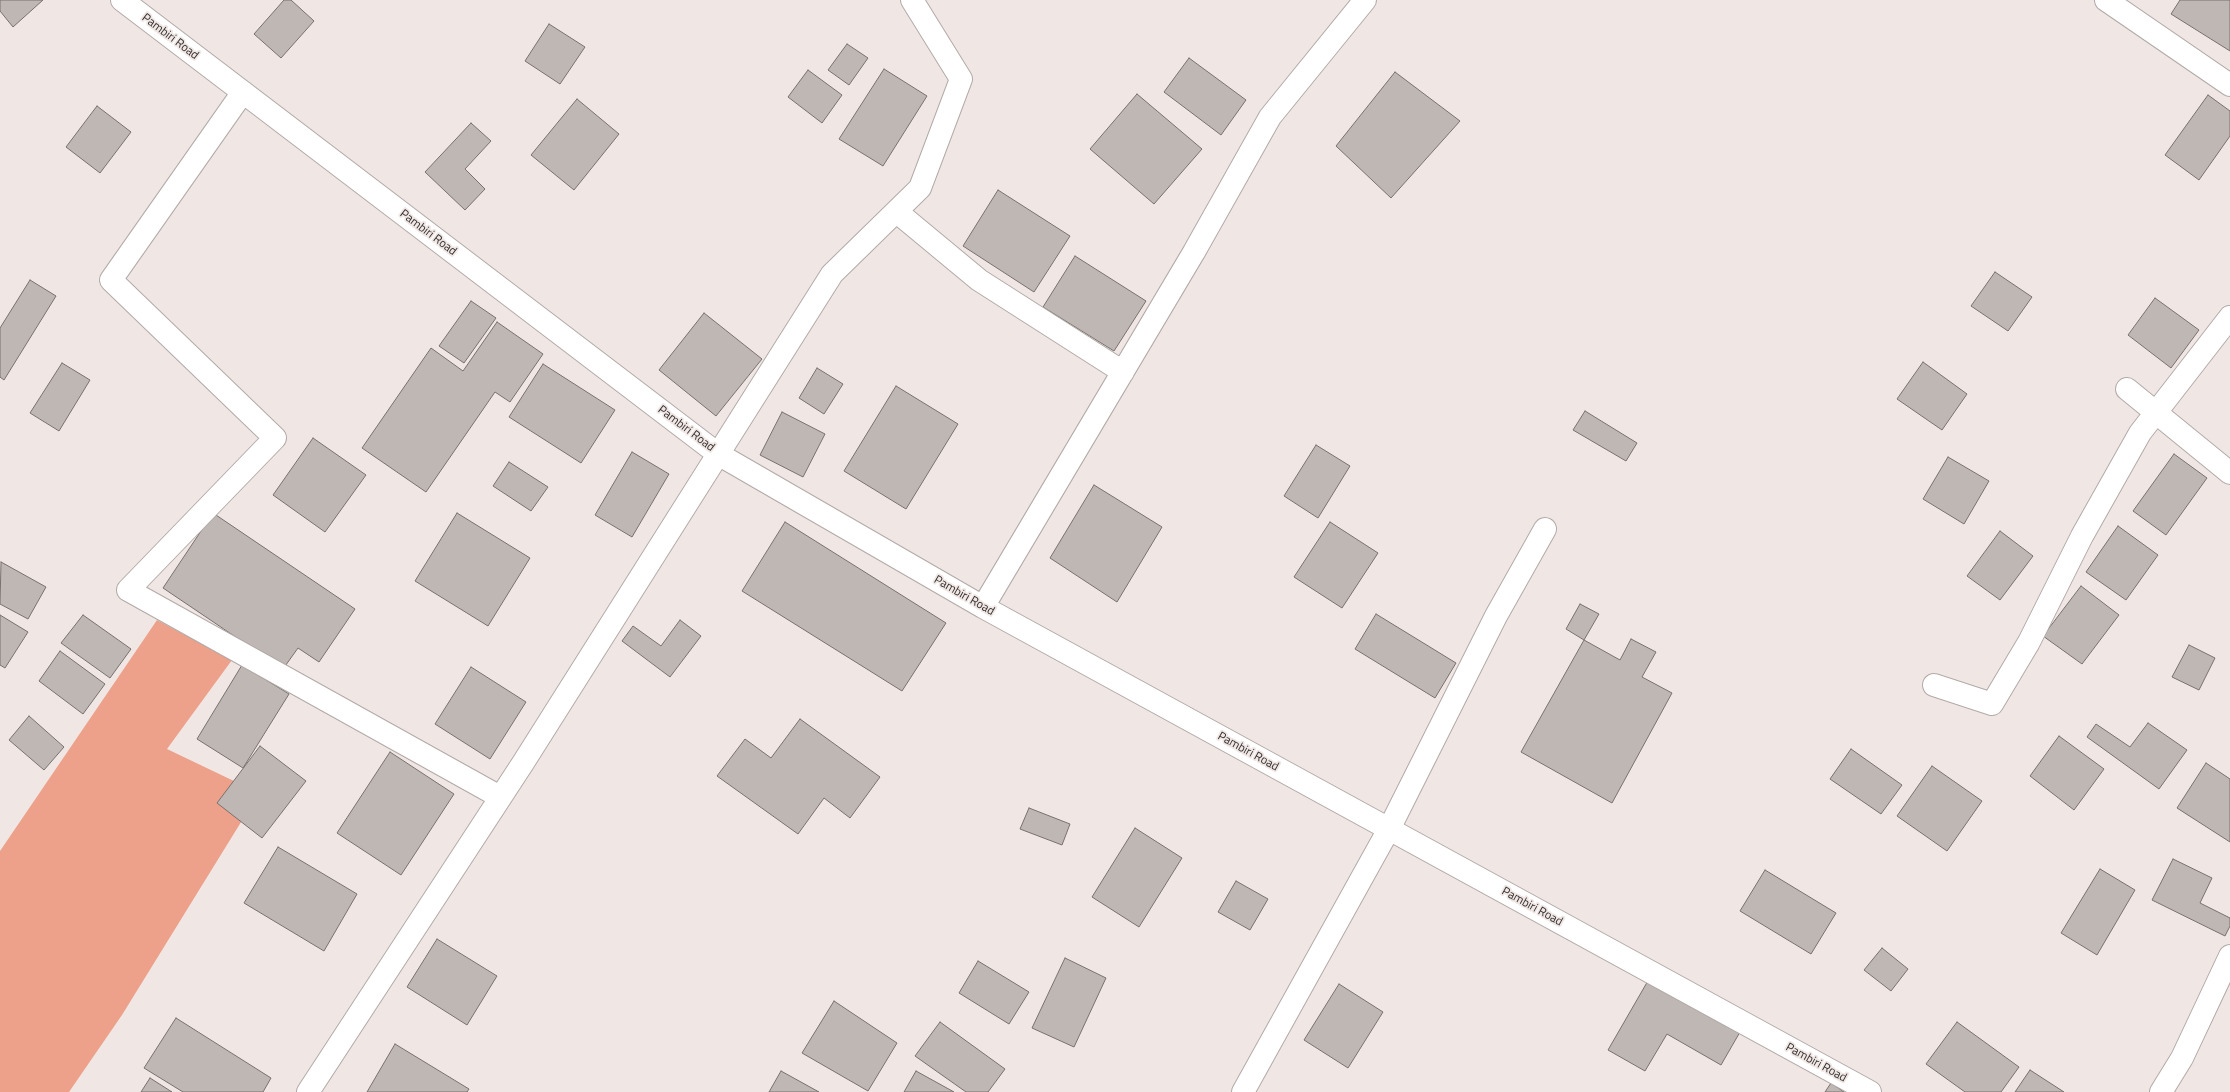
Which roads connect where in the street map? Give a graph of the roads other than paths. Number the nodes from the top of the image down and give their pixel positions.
1 (122, 0) edge
2 (912, 0) edge
3 (1365, 0) edge
4 (2106, 0) edge
5 (2230, 85) edge
6 (243, 92) junction
7 (897, 212) junction
8 (2230, 317) edge
9 (1123, 372) junction
10 (2127, 389) dead end
11 (2156, 412) junction
12 (718, 454) junction
13 (2230, 473) edge
14 (1545, 529) dead end
15 (983, 607) junction
16 (1934, 685) dead end
17 (500, 797) junction
18 (1389, 829) junction
19 (2230, 956) edge
20 (308, 1092) edge
21 (1243, 1092) edge
22 (1870, 1092) edge
23 (2161, 1092) edge

1 - 6 street, Pambiri Road
2 - 7 street
3 - 9 street
4 - 5 street
6 - 12 street, Pambiri Road
6 - 17 street
7 - 9 street
7 - 12 street
8 - 11 street
9 - 15 street
10 - 11 street
11 - 13 street
11 - 16 street
12 - 15 street, Pambiri Road
12 - 17 street
14 - 18 street
15 - 18 street, Pambiri Road
17 - 20 street
18 - 21 street
18 - 22 street, Pambiri Road
19 - 23 street

